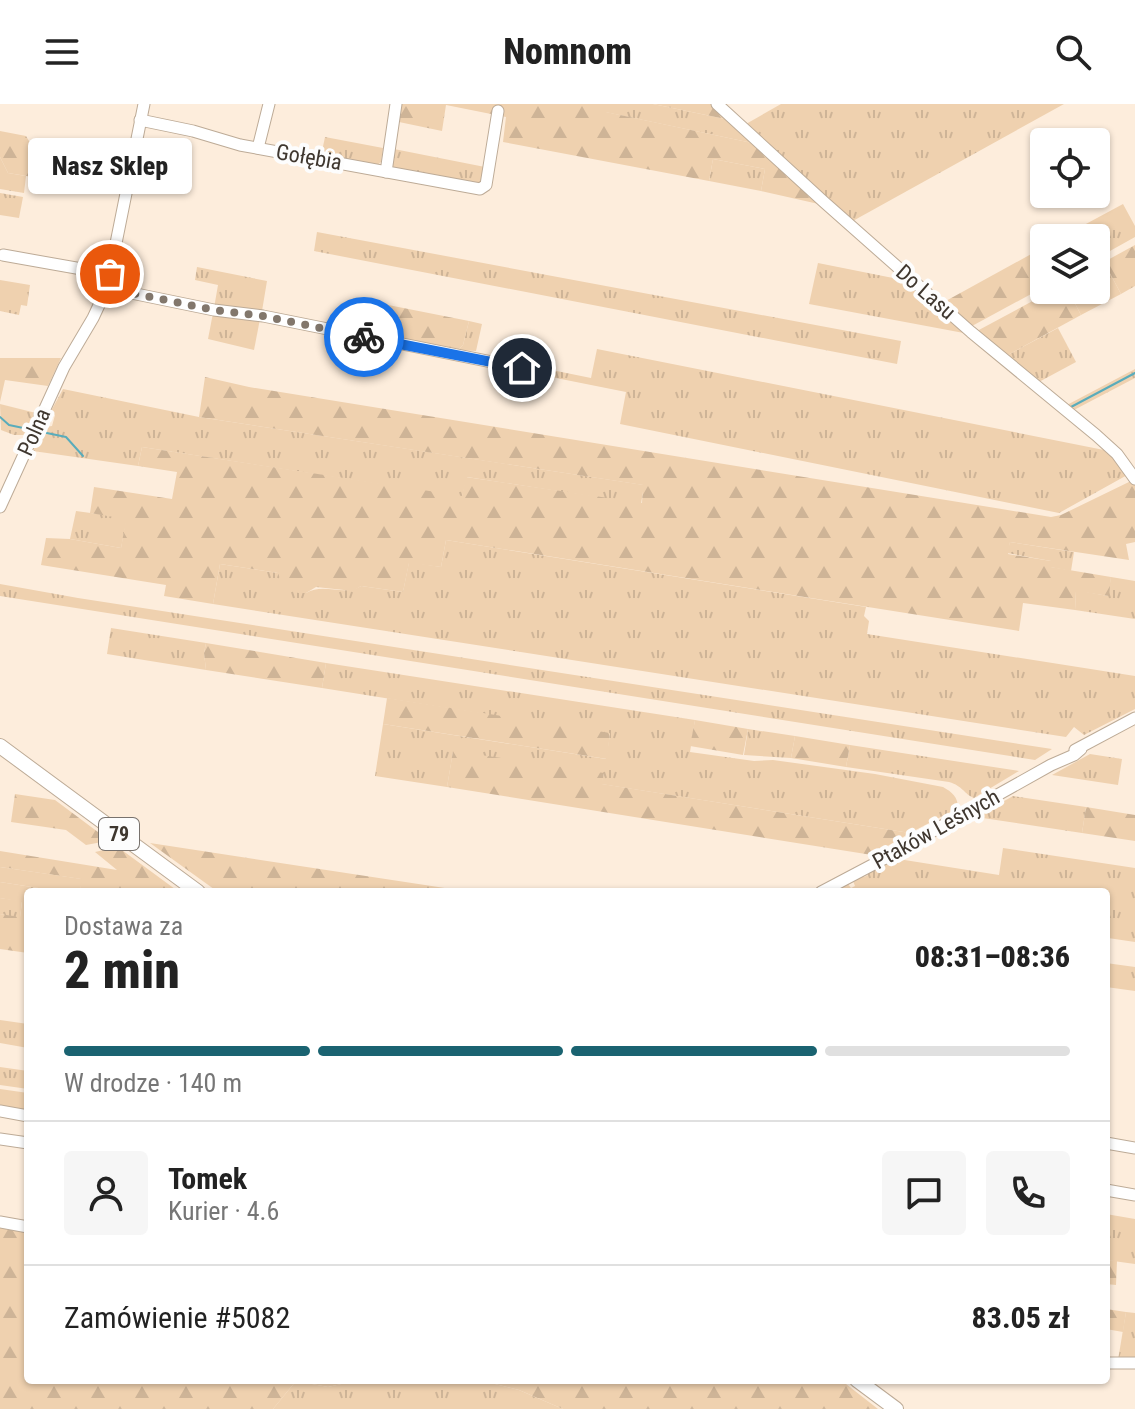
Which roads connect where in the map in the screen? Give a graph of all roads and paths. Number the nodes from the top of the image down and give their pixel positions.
1 (144, 104) edge
2 (269, 104) edge
3 (396, 104) edge
4 (717, 104) edge
5 (498, 111) dead end
6 (140, 120) junction
7 (258, 148) junction
8 (386, 172) junction
9 (3, 255) dead end
10 (110, 274) junction
11 (107, 288) junction
12 (522, 368) dead end
13 (1135, 479) edge
14 (0, 507) edge
15 (1135, 718) edge
16 (0, 746) edge
17 (193, 888) edge
18 (829, 888) edge
19 (0, 1111) edge
20 (24, 1115) edge
21 (0, 1139) edge
22 (24, 1142) edge
23 (1110, 1144) edge
24 (1135, 1148) edge
25 (1110, 1191) edge
26 (1135, 1195) edge
27 (0, 1222) edge
28 (24, 1226) edge
29 (1110, 1363) edge
30 (1135, 1363) edge
31 (865, 1384) edge
32 (896, 1409) edge

1 - 6 street, Polna
2 - 7 street
3 - 8 street
4 - 13 street, Do Lasu
5 - 8 street, Gołębia
6 - 7 street, Gołębia
6 - 10 street, Polna
7 - 8 street, Gołębia
9 - 10 street
10 - 11 street, Polna
11 - 12 street
11 - 14 street, Polna
15 - 18 street, Ptaków Leśnych
16 - 17 main road, 79
19 - 20 street
21 - 22 street
23 - 24 street
25 - 26 street
27 - 28 street
29 - 30 street
31 - 32 main road

